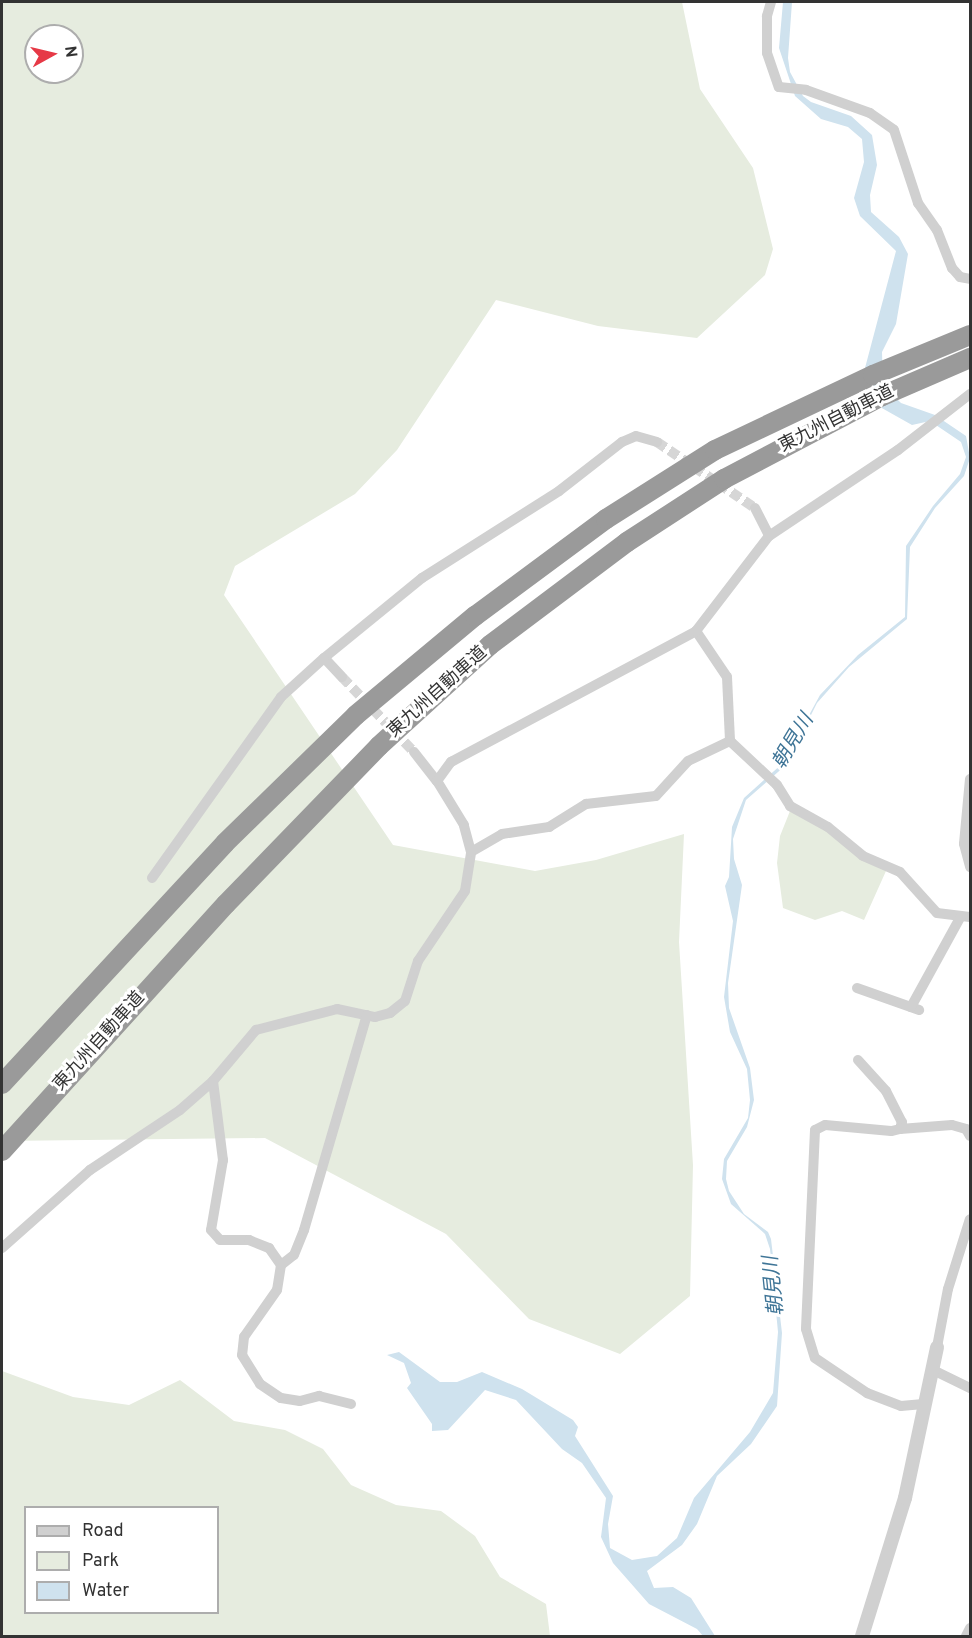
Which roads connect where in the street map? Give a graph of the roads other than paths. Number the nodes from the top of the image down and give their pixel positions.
1 (771, 2) edge
2 (970, 279) edge
3 (970, 335) edge
4 (970, 357) edge
5 (970, 394) edge
6 (657, 442) tunnel mouth
7 (755, 508) tunnel mouth
8 (769, 536) junction
9 (696, 631) junction
10 (324, 658) junction
11 (342, 677) tunnel mouth
12 (730, 741) junction
13 (414, 753) tunnel mouth
14 (970, 779) edge
15 (437, 781) junction
16 (970, 826) edge
17 (964, 844) junction
18 (471, 852) junction
19 (970, 867) edge
20 (152, 878) dead end
21 (965, 917) edge
22 (856, 988) dead end
23 (367, 1015) junction
24 (858, 1060) dead end
25 (213, 1081) junction
26 (2, 1084) edge
27 (900, 1130) junction
28 (970, 1136) edge
29 (2, 1151) edge
30 (970, 1220) edge
31 (2, 1248) edge
32 (281, 1265) junction
33 (937, 1347) joint
34 (933, 1370) junction
35 (970, 1388) edge
36 (351, 1404) dead end
37 (926, 1404) junction
38 (970, 1628) edge
39 (862, 1636) edge
40 (966, 1636) edge

1 - 2 street
3 - 26 highway, 東九州自動車道
4 - 29 highway, 東九州自動車道
5 - 8 street
6 - 10 street
7 - 8 street
8 - 9 street
9 - 12 street
9 - 15 street
10 - 11 street
10 - 20 street
12 - 18 street
12 - 21 street
13 - 15 street
14 - 17 street
15 - 18 street
16 - 17 street
17 - 19 street
18 - 23 street
21 - 22 street
23 - 25 street
23 - 32 street
24 - 27 street
25 - 31 street
25 - 32 street
27 - 28 street
27 - 37 street
30 - 33 street
32 - 36 street
33 - 34 street
34 - 35 street
34 - 37 street
37 - 39 street
38 - 40 street

